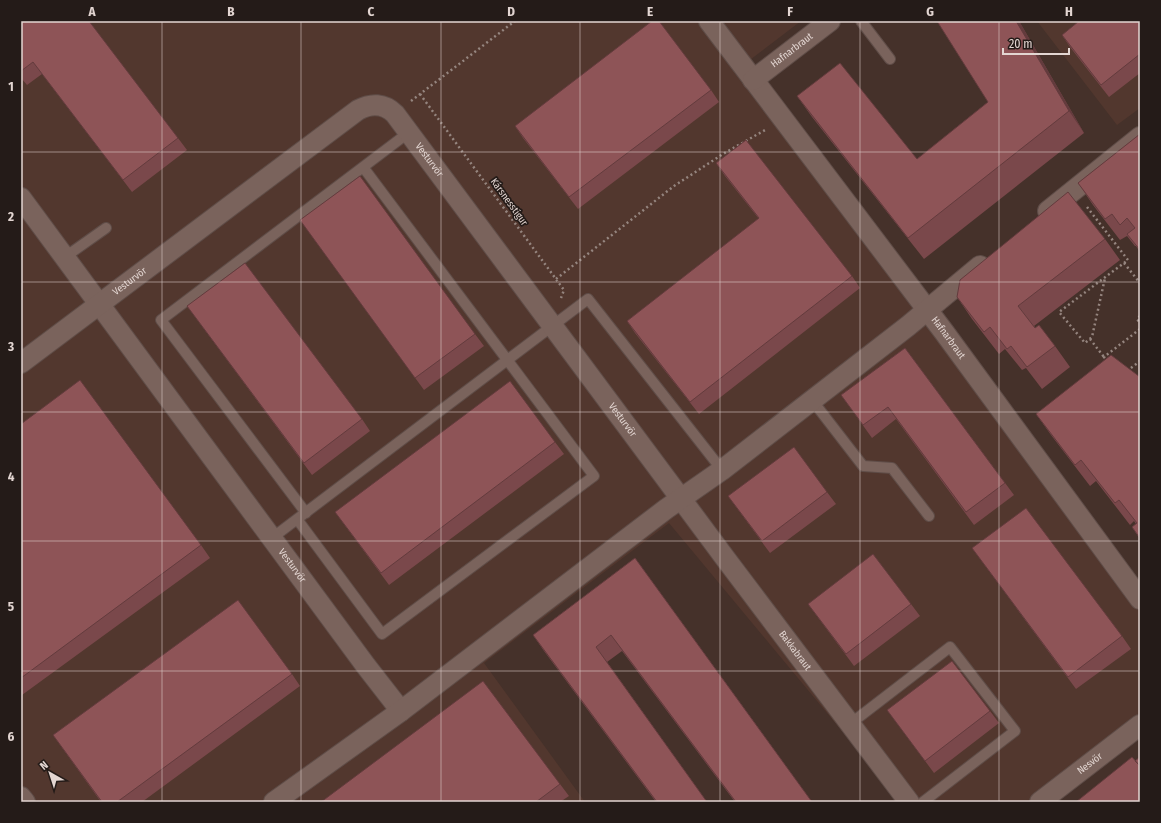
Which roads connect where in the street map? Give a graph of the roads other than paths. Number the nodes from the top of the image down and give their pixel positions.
1 (709, 21) edge
2 (830, 21) edge
3 (861, 21) edge
4 (890, 59) dead end
5 (753, 80) junction
6 (408, 133) junction
7 (1140, 137) edge
8 (363, 167) junction
9 (21, 198) edge
10 (1036, 221) edge
11 (106, 228) dead end
12 (993, 256) edge
13 (65, 257) junction
14 (99, 304) junction
15 (927, 310) junction
16 (553, 326) junction
17 (508, 360) junction
18 (21, 363) edge
19 (812, 400) junction
20 (722, 470) junction
21 (681, 498) junction
22 (306, 513) junction
23 (929, 516) dead end
24 (297, 519) junction
25 (272, 538) junction
26 (1140, 599) edge
27 (402, 711) junction
28 (850, 724) junction
29 (1140, 725) edge
30 (21, 797) edge
31 (25, 802) edge
32 (274, 802) edge
33 (909, 802) edge
34 (923, 802) edge
35 (1040, 802) edge

1 - 5 street, Hafnarbraut
2 - 5 street, Hafnarbraut
3 - 4 lane
5 - 15 street, Hafnarbraut
6 - 8 lane
6 - 14 street, Vesturvör
6 - 16 street, Vesturvör
7 - 10 street
8 - 17 lane
8 - 22 lane
9 - 13 street, Vesturvör
11 - 13 lane
12 - 15 street
13 - 14 street, Vesturvör
14 - 18 street, Vesturvör
14 - 25 street, Vesturvör
15 - 19 street
15 - 26 street, Hafnarbraut
16 - 17 lane
16 - 20 lane
16 - 21 street, Vesturvör
17 - 22 lane
17 - 24 lane
19 - 20 street
19 - 23 lane
20 - 21 street
21 - 27 street
21 - 28 street, Bakkabraut
22 - 24 lane
24 - 25 lane
25 - 27 street, Vesturvör
27 - 32 street
28 - 33 street, Bakkabraut
28 - 34 lane
29 - 35 street, Nesvör
30 - 31 street

